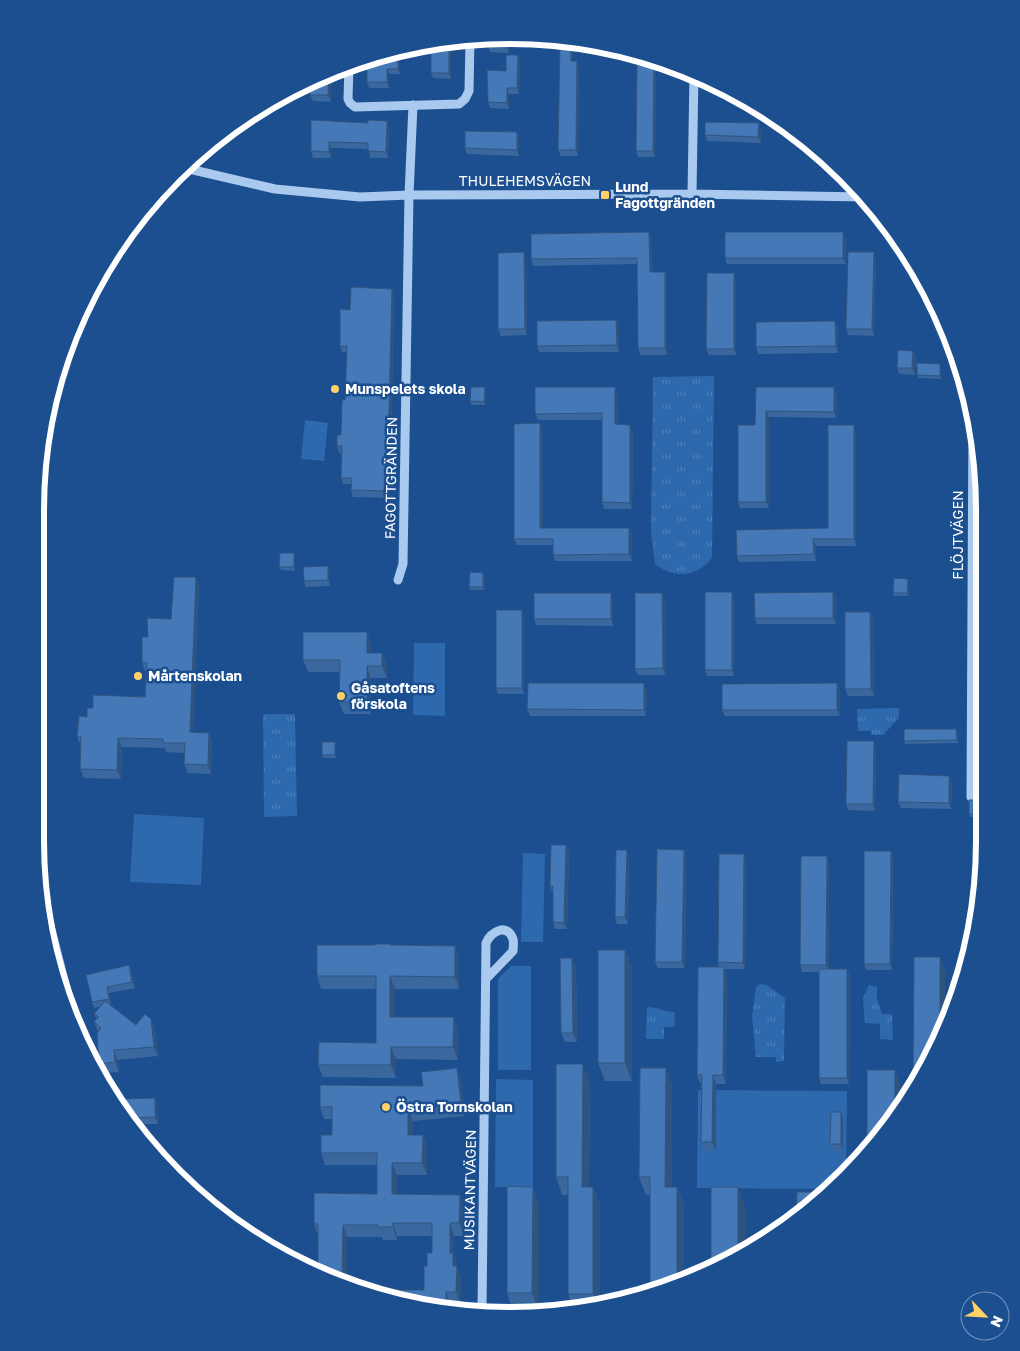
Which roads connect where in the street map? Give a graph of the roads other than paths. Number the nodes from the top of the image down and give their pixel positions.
1 (470, 46) edge
2 (349, 72) edge
3 (694, 82) edge
4 (412, 105) junction
5 (192, 169) edge
6 (692, 194) junction
7 (409, 195) junction
8 (855, 197) edge
9 (974, 466) edge
10 (398, 580) dead end
11 (976, 656) edge
12 (971, 797) dead end
13 (486, 979) junction
14 (482, 1306) edge

1 - 4 street
2 - 4 street
3 - 6 street
4 - 7 street, FAGOTTGRÄNDEN
5 - 7 street, THULEHEMSVÄGEN
6 - 7 street, THULEHEMSVÄGEN
6 - 8 street, THULEHEMSVÄGEN
7 - 10 street, FAGOTTGRÄNDEN
9 - 11 street, FLÖJTVÄGEN
11 - 12 street, FLÖJTVÄGEN
13 - 13 street, MUSIKANTVÄGEN
13 - 14 street, MUSIKANTVÄGEN

